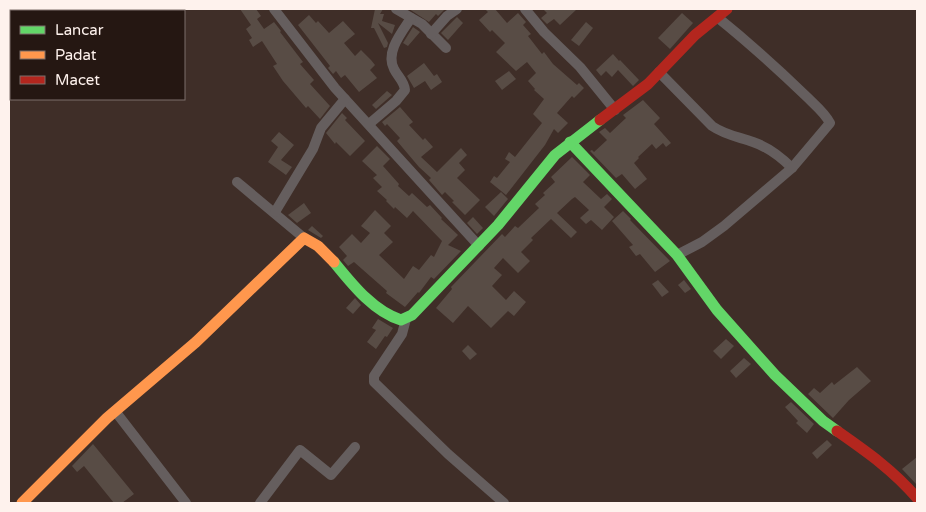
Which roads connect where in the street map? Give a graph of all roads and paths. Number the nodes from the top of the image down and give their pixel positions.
1 (274, 9) edge
2 (396, 9) edge
3 (457, 9) edge
4 (525, 9) edge
5 (721, 12) edge
6 (411, 18) junction
7 (432, 34) junction
8 (446, 48) dead end
9 (659, 72) junction
10 (346, 99) junction
11 (615, 110) junction
12 (369, 124) junction
13 (570, 142) junction
14 (792, 168) junction
15 (237, 182) dead end
16 (275, 212) junction
17 (304, 238) junction
18 (479, 246) junction
19 (677, 255) junction
20 (406, 319) junction
21 (115, 411) junction
22 (355, 447) dead end
23 (917, 498) edge
24 (22, 503) edge
25 (186, 503) edge
26 (260, 503) edge
27 (504, 503) edge

1 - 10 street
2 - 6 street
3 - 7 street
4 - 11 street
5 - 9 street
5 - 14 street
6 - 7 street
6 - 12 street
7 - 8 street
9 - 11 street
9 - 14 street
10 - 12 street
10 - 16 street
11 - 13 street
12 - 18 street
13 - 18 street
13 - 19 street
14 - 19 street
15 - 16 street
16 - 17 street
17 - 20 street
17 - 21 street
18 - 20 street
19 - 23 street
20 - 27 street
21 - 24 street
21 - 25 street
22 - 26 street

